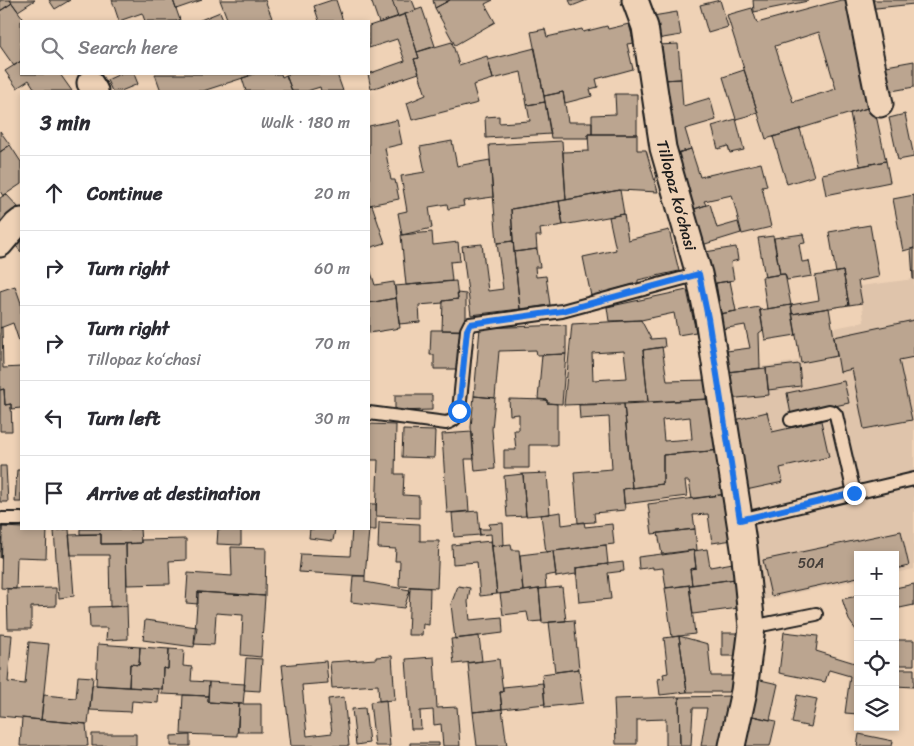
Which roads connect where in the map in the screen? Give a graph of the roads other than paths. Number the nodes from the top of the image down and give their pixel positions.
1 (635, 0) edge
2 (859, 0) edge
3 (880, 104) dead end
4 (20, 222) edge
5 (0, 244) edge
6 (699, 274) junction
7 (370, 413) edge
8 (791, 420) dead end
9 (914, 479) edge
10 (854, 493) junction
11 (0, 519) edge
12 (20, 519) edge
13 (740, 520) junction
14 (816, 614) dead end
15 (752, 627) junction
16 (732, 746) edge

1 - 6 street, Tillopaz koʻchasi
2 - 3 street
4 - 5 street
6 - 7 lane
6 - 13 street, Tillopaz koʻchasi
8 - 10 lane
9 - 10 lane
10 - 13 lane
11 - 12 lane
13 - 15 street, Tillopaz koʻchasi
14 - 15 lane
15 - 16 street, Tillopaz koʻchasi

